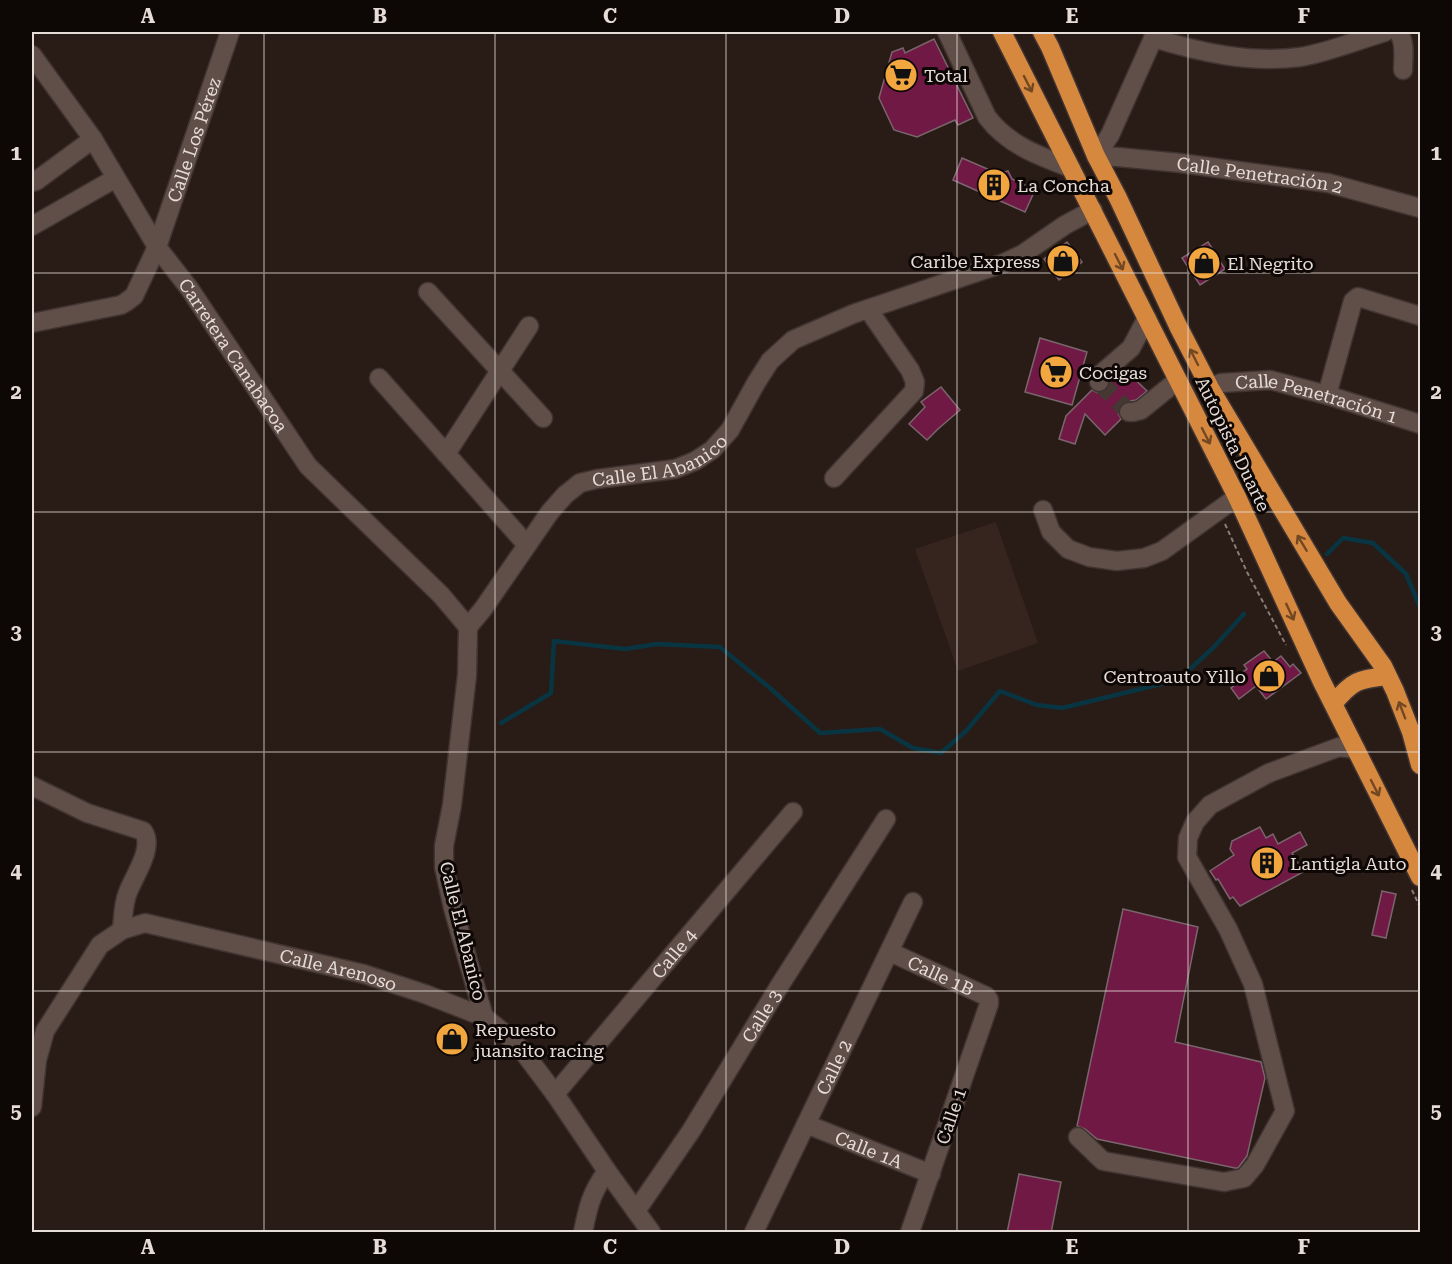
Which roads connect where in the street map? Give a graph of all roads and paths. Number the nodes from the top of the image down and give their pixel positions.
1 (230, 32) edge
2 (947, 32) edge
3 (1002, 32) edge
4 (1042, 32) edge
5 (1384, 32) edge
6 (1398, 32) edge
7 (1155, 35) edge
8 (32, 55) edge
9 (1403, 70) dead end
10 (93, 139) junction
11 (1096, 156) junction
12 (1071, 168) junction
13 (116, 178) junction
14 (32, 182) edge
15 (1420, 208) edge
16 (1093, 210) junction
17 (32, 226) edge
18 (158, 247) junction
19 (428, 292) dead end
20 (868, 309) junction
21 (1420, 316) edge
22 (1148, 318) junction
23 (32, 323) edge
24 (529, 326) dead end
25 (500, 371) junction
26 (379, 378) dead end
27 (1178, 380) junction
28 (1099, 382) dead end
29 (1210, 388) junction
30 (1327, 394) junction
31 (1129, 412) dead end
32 (543, 418) dead end
33 (1420, 424) edge
34 (446, 454) junction
35 (834, 477) dead end
36 (1237, 497) junction
37 (1042, 510) dead end
38 (527, 545) junction
39 (468, 627) junction
40 (1377, 658) junction
41 (1387, 676) junction
42 (1322, 682) junction
43 (1334, 704) junction
44 (1356, 749) junction
45 (1420, 765) edge
46 (32, 786) edge
47 (793, 812) dead end
48 (886, 819) dead end
49 (1420, 877) edge
50 (913, 902) dead end
51 (122, 930) junction
52 (890, 952) junction
53 (989, 1000) joint
54 (484, 1017) junction
55 (34, 1060) edge
56 (555, 1094) junction
57 (32, 1107) edge
58 (806, 1124) junction
59 (1078, 1137) dead end
60 (607, 1171) junction
61 (931, 1174) junction
62 (636, 1211) junction
63 (583, 1233) edge
64 (651, 1233) edge
65 (754, 1233) edge
66 (910, 1233) edge

1 - 18 street, Calle Los Pérez
2 - 12 street
3 -> 12 highway, Autopista Duarte
4 - 11 highway, Autopista Duarte
5 - 7 street
6 - 9 street
7 - 11 street
8 - 10 street, Carretera Canabacoa
10 - 13 street, Carretera Canabacoa
10 - 14 street
11 - 15 street, Calle Penetración 2
29 -> 11 highway, Autopista Duarte
12 - 16 highway, Autopista Duarte
13 - 17 street
13 - 18 street, Carretera Canabacoa
16 - 20 street, Calle El Abanico
16 -> 22 highway, Autopista Duarte
18 - 23 street, Calle Los Pérez
18 - 39 street, Carretera Canabacoa
19 - 25 street
20 - 35 street
20 - 38 street, Calle El Abanico
21 - 30 street
22 - 27 highway, Autopista Duarte
22 - 28 street
24 - 25 street
25 - 32 street
25 - 34 street
26 - 34 street
27 - 31 street
27 -> 36 highway, Autopista Duarte
29 - 30 street, Calle Penetración 1
40 -> 29 highway, Autopista Duarte
30 - 33 street, Calle Penetración 1
34 - 38 street
36 - 37 street
36 -> 42 highway, Autopista Duarte
38 - 39 street, Calle El Abanico
39 - 54 street, Calle El Abanico
40 - 41 highway, Autopista Duarte
40 - 42 highway
41 - 43 highway
45 -> 41 highway, Autopista Duarte
42 - 43 highway, Autopista Duarte
43 - 44 highway, Autopista Duarte
44 -> 49 highway, Autopista Duarte
44 - 59 street
46 - 51 street
47 - 56 street, Calle 4
48 - 62 street, Calle 3
50 - 52 street, Calle 2
51 - 54 street, Calle Arenoso
51 - 55 street, Calle Arenoso
52 - 53 street, Calle 1B
52 - 58 street, Calle 2
53 - 61 street, Calle 1
54 - 56 street, Calle Arenoso
55 - 57 street, Calle Arenoso
56 - 60 street, Calle Arenoso
58 - 61 street, Calle 1A
58 - 65 street, Calle 2
60 - 62 street, Calle Arenoso
60 - 63 street
61 - 66 street, Calle 1
62 - 64 street, Calle Arenoso

